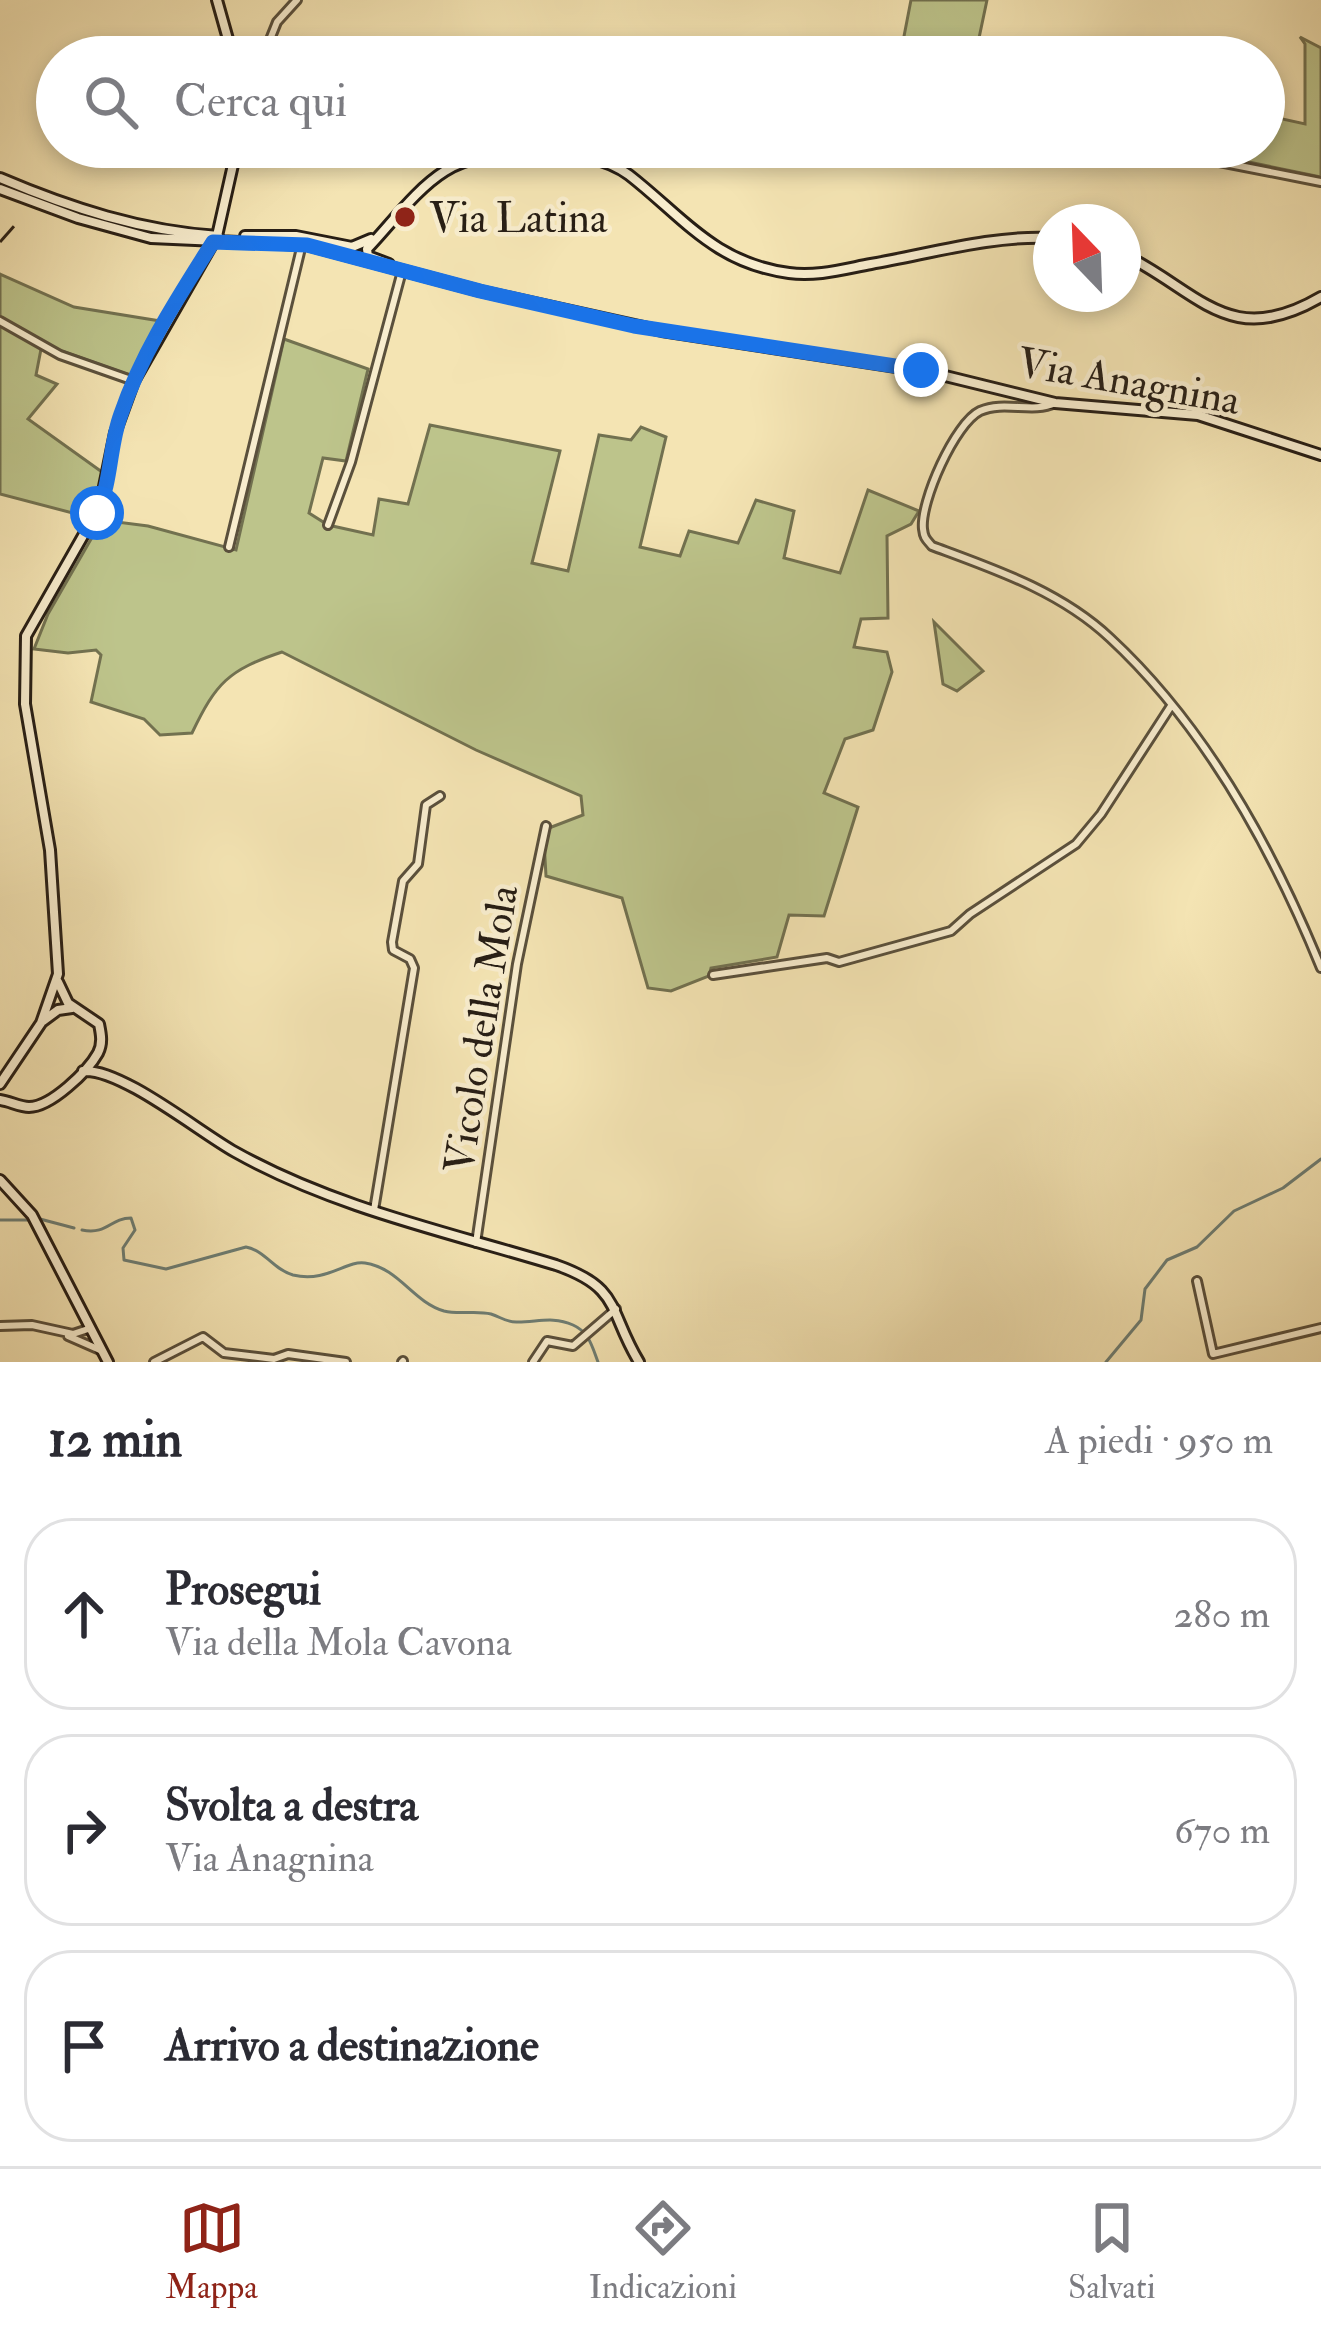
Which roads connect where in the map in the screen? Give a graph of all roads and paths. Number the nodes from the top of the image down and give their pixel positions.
1 (217, 0) edge
2 (296, 0) edge
3 (228, 36) edge
4 (271, 36) edge
5 (232, 168) edge
6 (453, 168) edge
7 (617, 168) edge
8 (1250, 168) edge
9 (0, 178) edge
10 (1321, 182) edge
11 (0, 189) edge
12 (89, 217) junction
13 (395, 221) junction
14 (215, 239) junction
15 (1033, 239) edge
16 (302, 244) junction
17 (1141, 266) edge
18 (402, 271) junction
19 (430, 278) junction
20 (1321, 297) edge
21 (0, 321) edge
22 (134, 381) junction
23 (1055, 403) junction
24 (1321, 455) edge
25 (328, 525) dead end
26 (229, 547) dead end
27 (1171, 706) junction
28 (440, 796) dead end
29 (546, 826) dead end
30 (1321, 968) edge
31 (712, 975) dead end
32 (58, 981) junction
33 (74, 1008) junction
34 (41, 1023) junction
35 (100, 1047) junction
36 (83, 1070) junction
37 (115, 1076) junction
38 (3, 1079) edge
39 (0, 1100) edge
40 (16, 1103) junction
41 (0, 1180) edge
42 (374, 1210) junction
43 (476, 1243) junction
44 (1197, 1281) dead end
45 (616, 1309) junction
46 (0, 1326) edge
47 (1321, 1328) edge
48 (88, 1329) junction
49 (53, 1330) junction
50 (102, 1352) junction
51 (107, 1362) edge
52 (154, 1362) edge
53 (346, 1362) edge
54 (533, 1362) edge
55 (639, 1362) edge

1 - 3 main road
2 - 4 street
5 - 14 main road
6 - 13 main road, Via Anagnina
7 - 15 main road, Via Anagnina
8 - 10 street
9 - 12 main road, Via Anagnina
11 - 12 main road, Via Anagnina
12 - 14 main road, Via Anagnina
13 - 14 main road, Via Anagnina
13 - 19 main road, Via Anagnina
14 - 16 main road, Via Anagnina
14 - 22 main road
16 - 18 main road, Via Anagnina
16 - 26 street
17 - 20 main road, Via Anagnina
18 - 19 main road, Via Anagnina
18 - 25 street
19 - 23 main road, Via Anagnina
21 - 22 street
22 - 32 main road
23 - 24 main road, Via Anagnina
23 - 27 street
27 - 30 street
27 - 31 street
28 - 42 street, Vicolo della Mola
29 - 43 street, Vicolo della Mola
32 - 33 main road, Vicolo della Mola
32 - 34 main road
33 - 34 main road
33 - 35 main road, Vicolo della Mola
34 - 38 main road
35 - 36 main road
35 - 37 main road, Vicolo della Mola
36 - 37 main road, Vicolo della Mola
36 - 40 main road
37 - 42 main road, Vicolo della Mola
38 - 40 main road
39 - 40 main road
41 - 48 main road
42 - 43 main road, Vicolo della Mola
43 - 45 main road, Vicolo della Mola
44 - 47 street
45 - 54 street
45 - 55 main road
46 - 49 street
48 - 49 street
48 - 50 main road
49 - 50 street
50 - 51 main road
52 - 53 street

